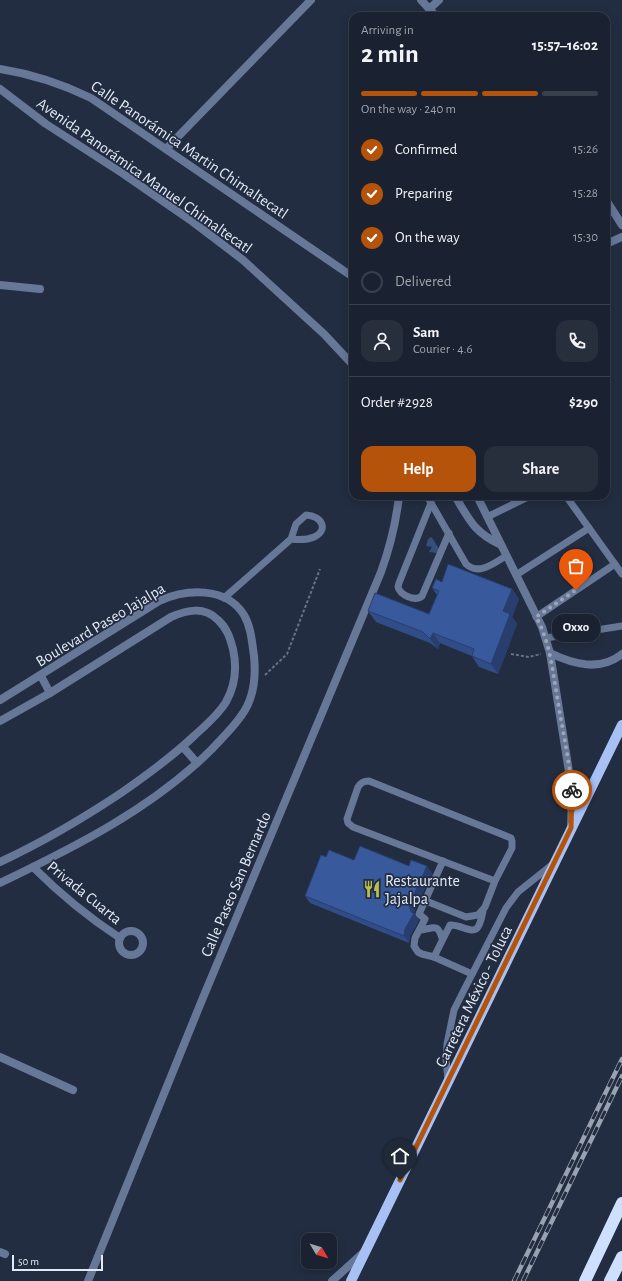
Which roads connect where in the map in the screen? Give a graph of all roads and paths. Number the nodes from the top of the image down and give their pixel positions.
1 (311, 0) edge
2 (421, 0) edge
3 (439, 0) edge
4 (429, 9) junction
5 (432, 12) edge
6 (0, 69) edge
7 (0, 89) edge
8 (166, 150) junction
9 (610, 206) edge
10 (622, 225) edge
11 (622, 237) edge
12 (610, 242) edge
13 (349, 274) edge
14 (0, 285) edge
15 (40, 289) dead end
16 (349, 361) edge
17 (399, 500) edge
18 (429, 500) edge
19 (457, 500) edge
20 (479, 500) edge
21 (521, 500) edge
22 (569, 500) edge
23 (431, 503) junction
24 (487, 516) junction
25 (589, 528) junction
26 (449, 534) junction
27 (291, 540) junction
28 (501, 545) junction
29 (506, 556) junction
30 (615, 564) junction
31 (320, 569) dead end
32 (622, 574) edge
33 (516, 575) junction
34 (224, 598) junction
35 (536, 617) junction
36 (622, 626) edge
37 (546, 638) junction
38 (550, 653) junction
39 (510, 654) dead end
40 (622, 654) edge
41 (41, 676) junction
42 (254, 686) junction
43 (50, 693) junction
44 (0, 700) edge
45 (0, 720) edge
46 (622, 725) edge
47 (183, 747) junction
48 (197, 763) junction
49 (571, 828) junction
50 (443, 861) junction
51 (0, 862) edge
52 (554, 863) junction
53 (33, 868) junction
54 (495, 881) junction
55 (0, 883) edge
56 (426, 902) junction
57 (485, 907) junction
58 (420, 930) junction
59 (120, 938) dead end
60 (442, 938) junction
61 (434, 957) junction
62 (472, 974) junction
63 (0, 1056) edge
64 (448, 1080) junction
65 (73, 1090) dead end
66 (622, 1203) edge
67 (365, 1252) junction
68 (622, 1257) edge
69 (88, 1281) edge
70 (332, 1281) edge
71 (351, 1281) edge
72 (584, 1281) edge
73 (610, 1281) edge

1 - 8 street
2 - 4 street
3 - 4 street
4 - 5 street
6 - 8 street, Calle Panorámica Martin Chimaltecatl
7 - 16 street, Avenida Panorámica Manuel Chimaltecatl
8 - 13 street, Calle Panorámica Martin Chimaltecatl
9 - 10 street
11 - 12 street
14 - 15 street
17 - 69 street, Calle Paseo San Bernardo
18 - 23 lane
19 - 28 street
20 - 24 street
21 - 24 lane
22 - 25 lane
23 - 26 lane
23 - 26 lane
24 - 28 street
25 - 30 lane
25 - 33 lane
26 - 29 lane
27 - 27 lane
27 - 34 lane
28 - 29 street
29 - 33 street
30 - 32 lane
30 - 35 lane
31 - 42 path
33 - 35 street
34 - 41 street, Boulevard Paseo Jajalpa
34 - 42 street, Boulevard Paseo Jajalpa
35 - 37 street
36 - 37 lane
37 - 38 street
38 - 39 path
38 - 40 street
38 - 49 street
41 - 43 street
41 - 44 street, Boulevard Paseo Jajalpa
42 - 48 street, Boulevard Paseo Jajalpa
43 - 45 street
43 - 47 street
46 - 49 main road, Carretera México - Toluca
47 - 48 street
47 - 51 street
48 - 53 street, Boulevard Paseo Jajalpa
49 - 52 main road, Carretera México - Toluca
50 - 54 lane
50 - 54 lane
50 - 56 lane
52 - 62 lane
52 - 64 main road, Carretera México - Toluca
53 - 55 street, Boulevard Paseo Jajalpa
53 - 59 street, Privada Cuarta
54 - 57 lane
56 - 57 lane
56 - 58 lane
57 - 60 lane
58 - 60 lane
58 - 61 lane
60 - 61 lane
61 - 62 lane
62 - 64 lane
63 - 65 street
64 - 67 main road, Carretera México - Toluca
66 - 72 highway
67 - 70 street
67 - 71 main road, Carretera México - Toluca
68 - 73 highway

